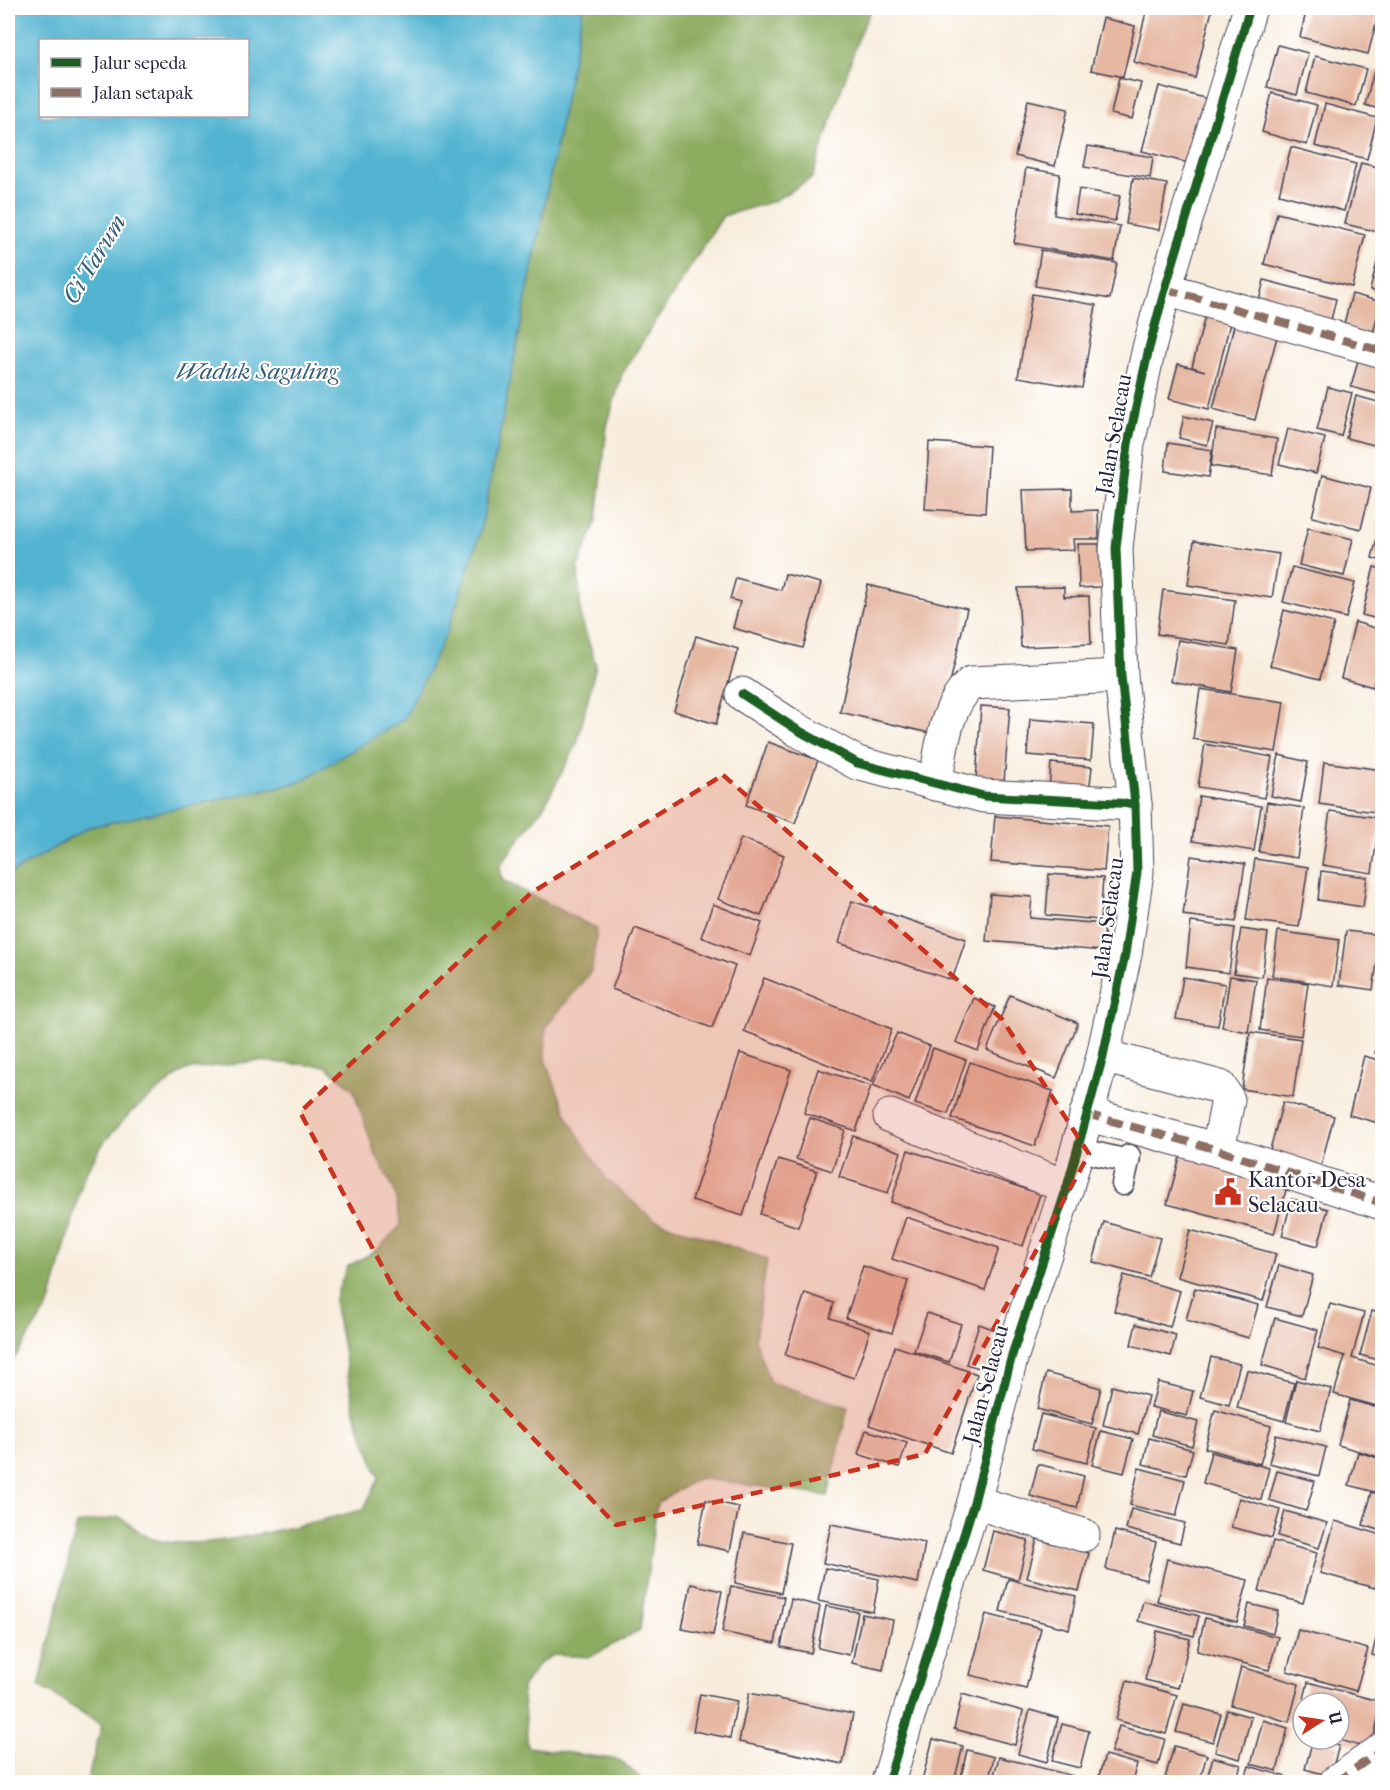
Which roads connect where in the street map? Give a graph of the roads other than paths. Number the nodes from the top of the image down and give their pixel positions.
1 (1250, 8) edge
2 (1165, 289) junction
3 (1383, 351) edge
4 (1121, 676) junction
5 (742, 694) dead end
6 (935, 783) junction
7 (1135, 804) junction
8 (1103, 1056) junction
9 (1086, 1114) junction
10 (890, 1116) dead end
11 (1076, 1149) junction
12 (1218, 1150) junction
13 (1123, 1184) dead end
14 (1067, 1187) junction
15 (1381, 1198) edge
16 (974, 1502) junction
17 (1083, 1535) dead end
18 (1383, 1750) edge
19 (888, 1782) edge
20 (1336, 1782) edge

1 - 2 street, Jalan Selacau
2 - 3 street
2 - 4 street, Jalan Selacau
4 - 6 street
4 - 7 street, Jalan Selacau
5 - 6 street
6 - 7 street
7 - 8 street, Jalan Selacau
8 - 9 street, Jalan Selacau
8 - 12 street
9 - 11 street, Jalan Selacau
9 - 12 street
10 - 14 street
11 - 13 lane
11 - 14 street, Jalan Selacau
12 - 15 street
14 - 16 street, Jalan Selacau
16 - 17 street
16 - 19 street, Jalan Selacau
18 - 20 street

